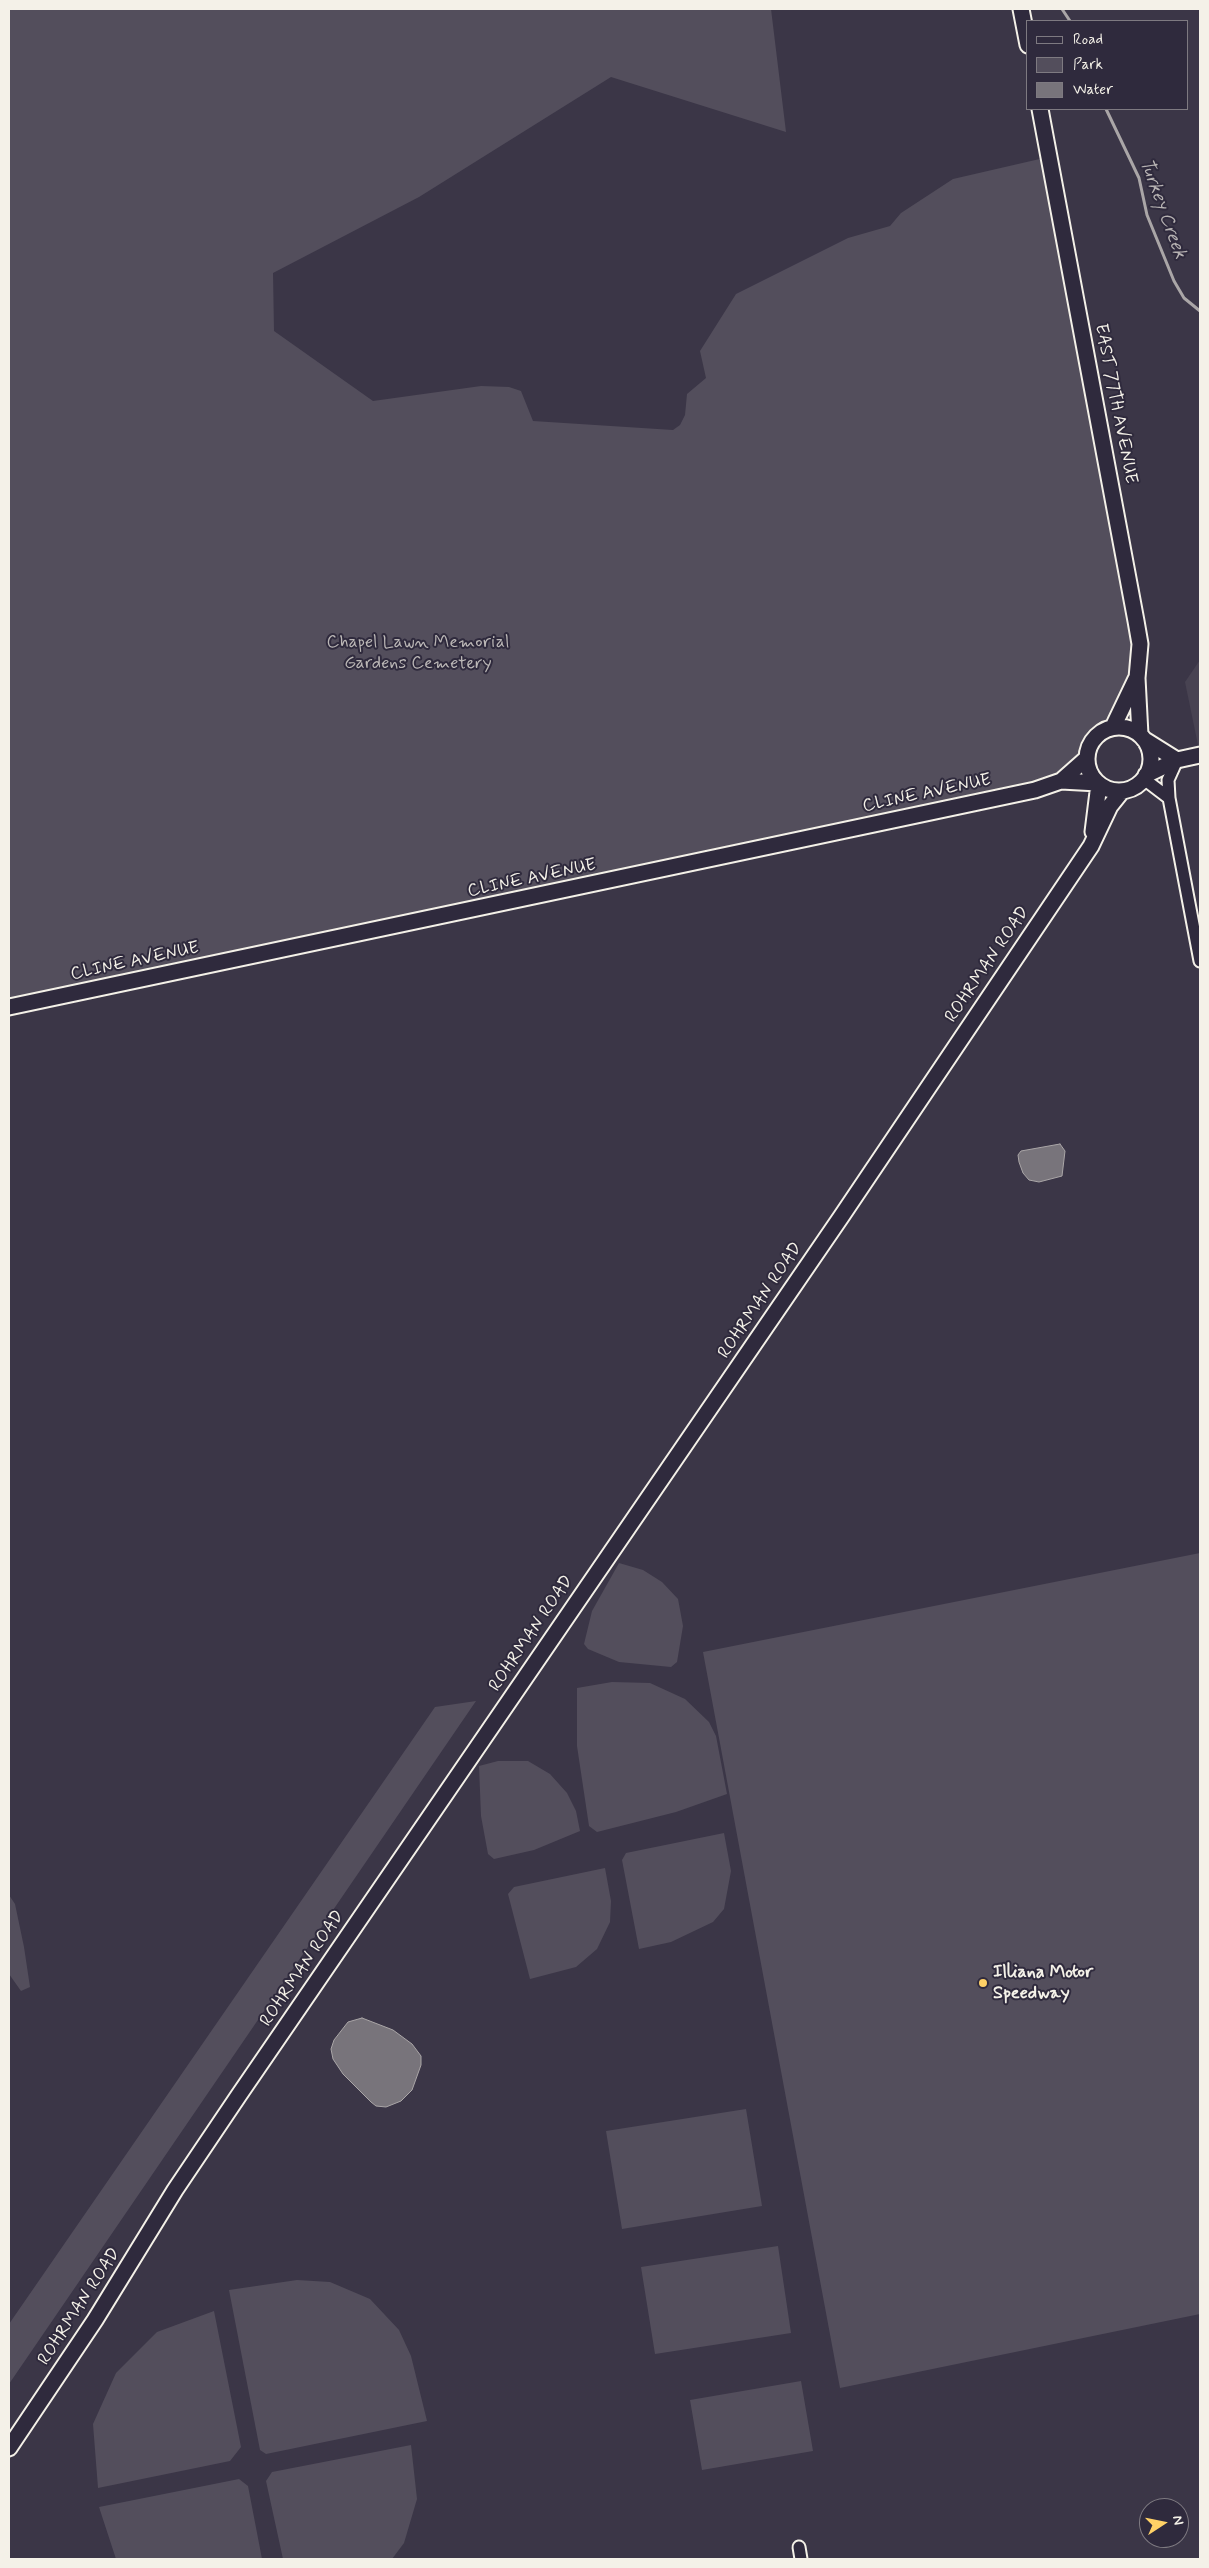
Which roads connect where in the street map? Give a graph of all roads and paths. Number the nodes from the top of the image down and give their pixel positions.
1 (1021, 9) edge
2 (1026, 35) edge
3 (1040, 110) edge
4 (1137, 678) junction
5 (1113, 727) junction
6 (1142, 738) junction
7 (1200, 755) edge
8 (1087, 758) junction
9 (1177, 760) junction
10 (1145, 777) junction
11 (1060, 781) junction
12 (1099, 784) junction
13 (1122, 791) junction
14 (1169, 798) junction
15 (1092, 846) junction
16 (1200, 961) edge
17 (9, 1008) edge
18 (9, 2448) edge
19 (799, 2547) dead end
20 (801, 2559) edge

1 - 2 street
3 - 4 street, EAST 77TH AVENUE
4 - 5 street, EAST 77TH AVENUE
4 - 6 street, EAST 77TH AVENUE
5 - 6 street
5 - 8 street
6 - 9 street
6 - 10 street
7 - 9 street
8 - 11 street, CLINE AVENUE
8 - 12 street
9 - 10 street
9 - 14 street
10 - 13 street
10 - 14 street
11 - 12 street, CLINE AVENUE
11 - 17 street, CLINE AVENUE
12 - 13 street
12 - 15 street, ROHRMAN ROAD
13 - 15 street, ROHRMAN ROAD
14 - 16 street
15 - 18 street, ROHRMAN ROAD
19 - 20 street

